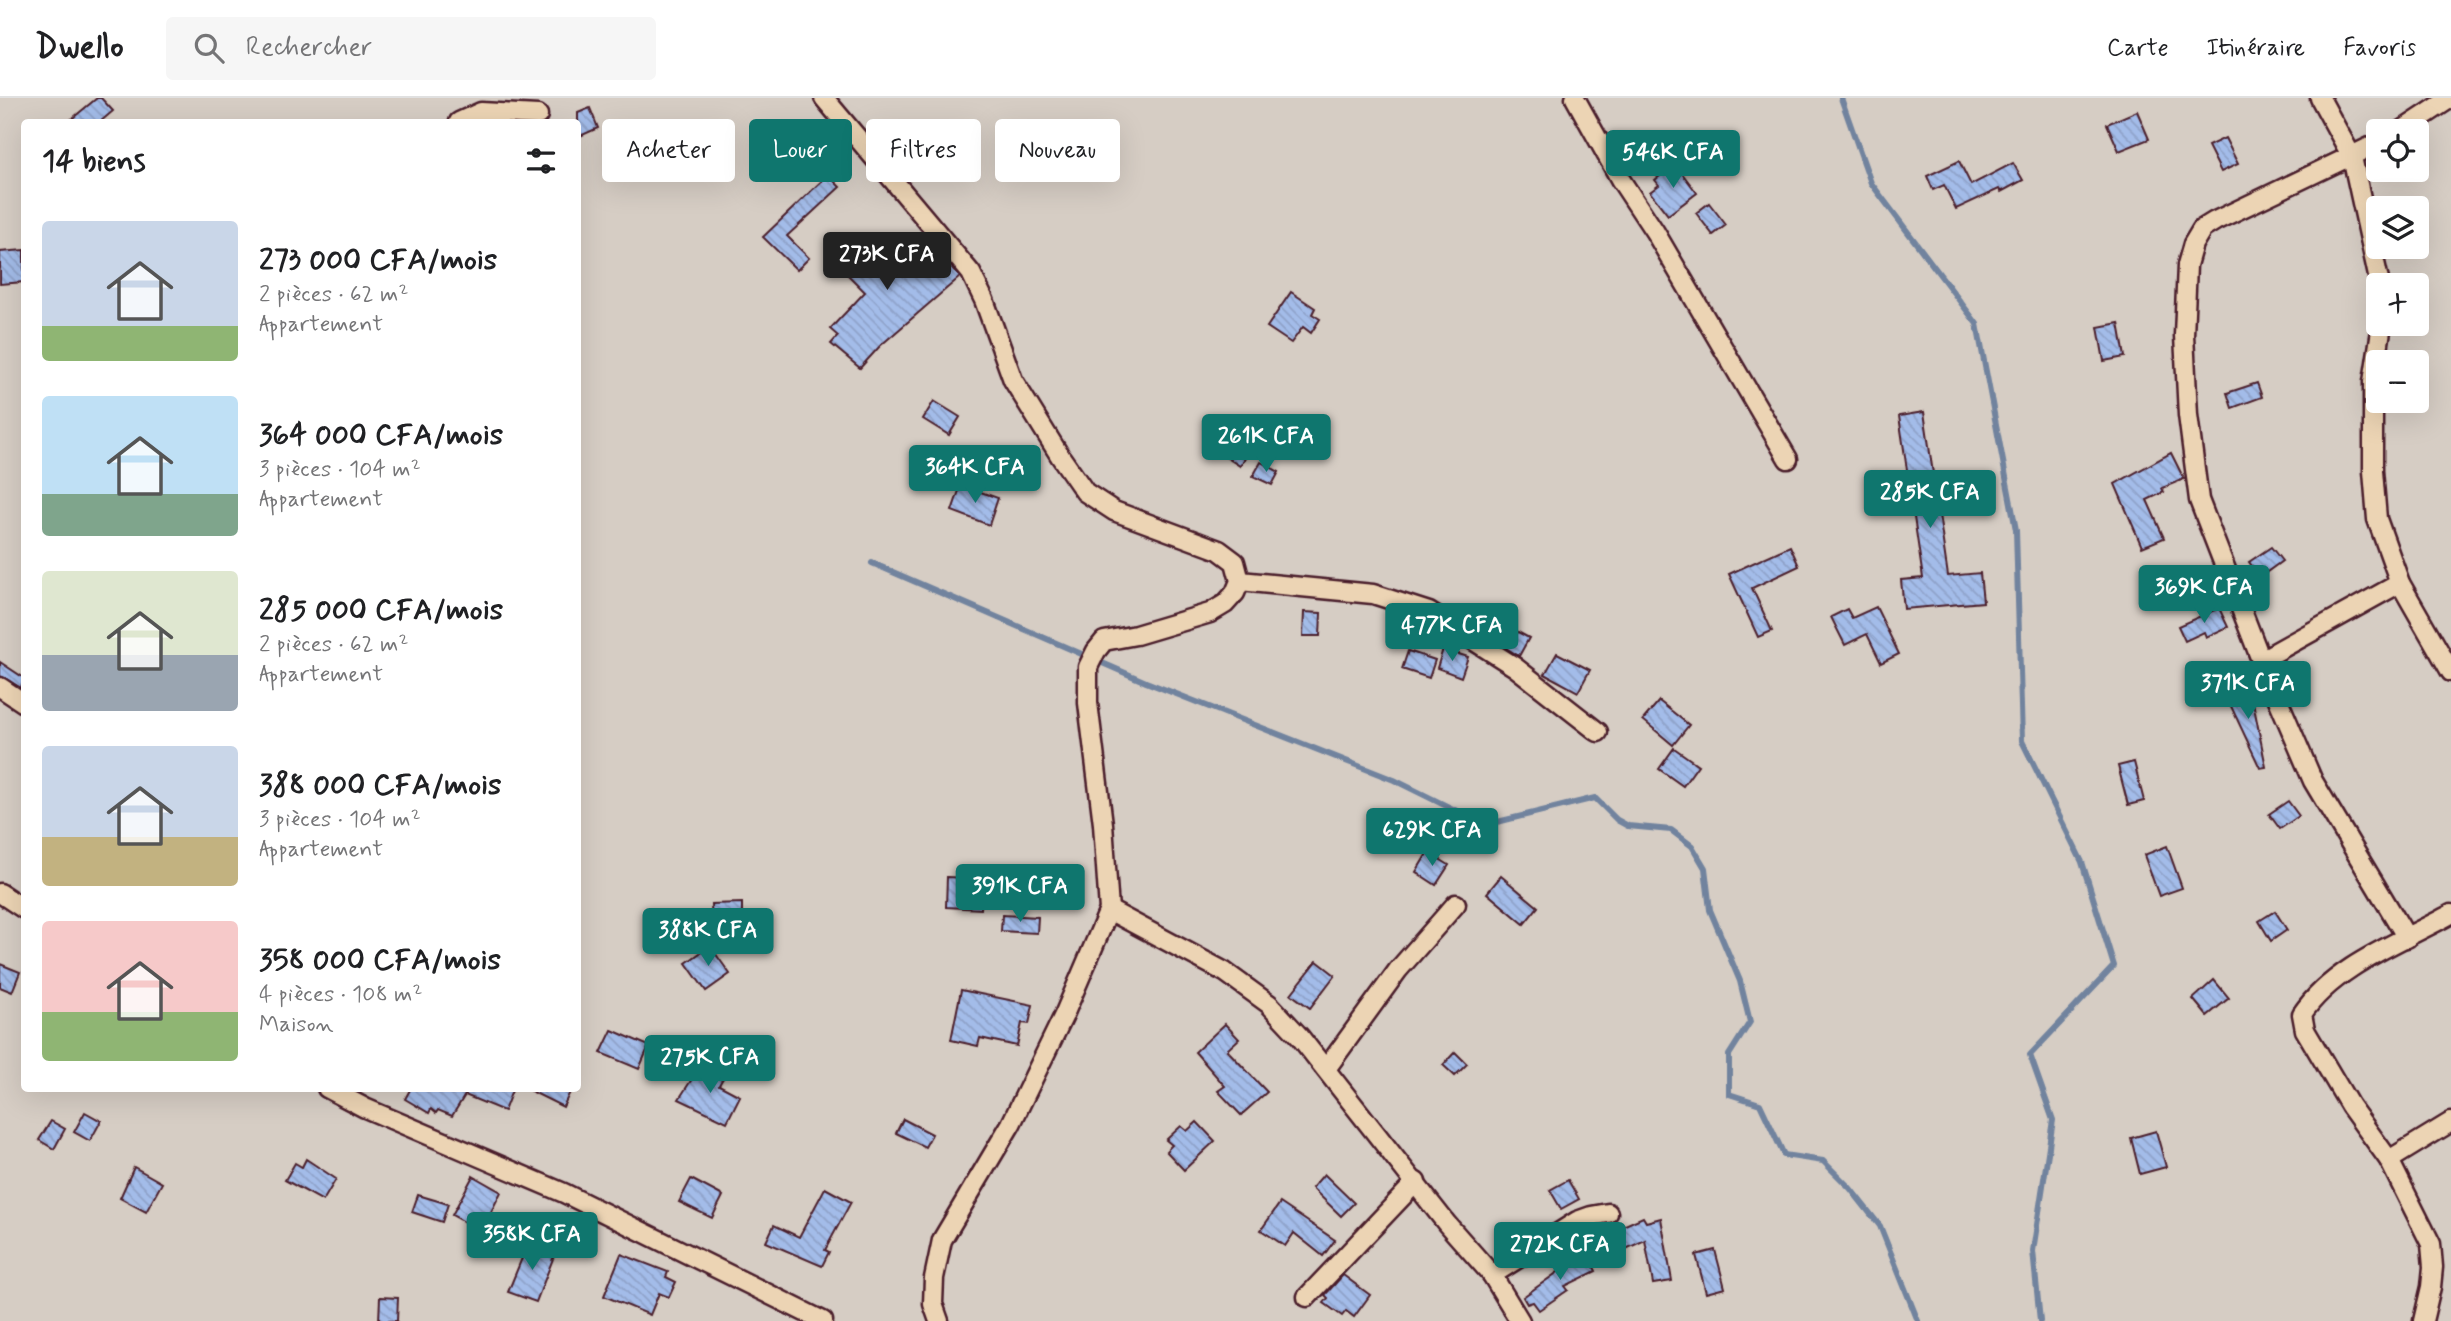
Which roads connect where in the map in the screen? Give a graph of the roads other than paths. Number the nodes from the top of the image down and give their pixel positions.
1 (824, 98) edge
2 (1575, 98) edge
3 (2320, 98) edge
4 (2451, 98) edge
5 (477, 105) edge
6 (538, 115) dead end
7 (462, 119) edge
8 (2419, 119) edge
9 (2366, 149) edge
10 (2352, 157) junction
11 (2377, 273) edge
12 (2380, 336) edge
13 (1788, 459) dead end
14 (1240, 581) junction
15 (2400, 583) junction
16 (2261, 660) junction
17 (2451, 672) edge
18 (0, 687) edge
19 (21, 701) edge
20 (1598, 732) dead end
21 (0, 893) edge
22 (1456, 904) dead end
23 (21, 907) edge
24 (1109, 910) junction
25 (2451, 914) edge
26 (2407, 938) junction
27 (1326, 1069) junction
28 (335, 1092) edge
29 (2451, 1122) edge
30 (2389, 1160) junction
31 (1416, 1182) junction
32 (1608, 1213) dead end
33 (1492, 1275) junction
34 (1307, 1297) dead end
35 (823, 1321) edge
36 (939, 1321) edge
37 (1520, 1321) edge
38 (2423, 1321) edge

1 - 14 street
2 - 13 street
3 - 10 street
4 - 8 street
5 - 6 street
5 - 7 street
9 - 10 street
10 - 11 street
10 - 16 street
12 - 15 street
14 - 20 street
14 - 24 street
15 - 16 street
15 - 17 street
16 - 26 street
18 - 19 street
21 - 23 street
22 - 27 street
24 - 27 street
24 - 36 street
25 - 26 street
26 - 30 street
27 - 31 street
28 - 35 street
29 - 30 street
30 - 38 street
31 - 33 street
31 - 34 street
32 - 33 street
33 - 37 street

